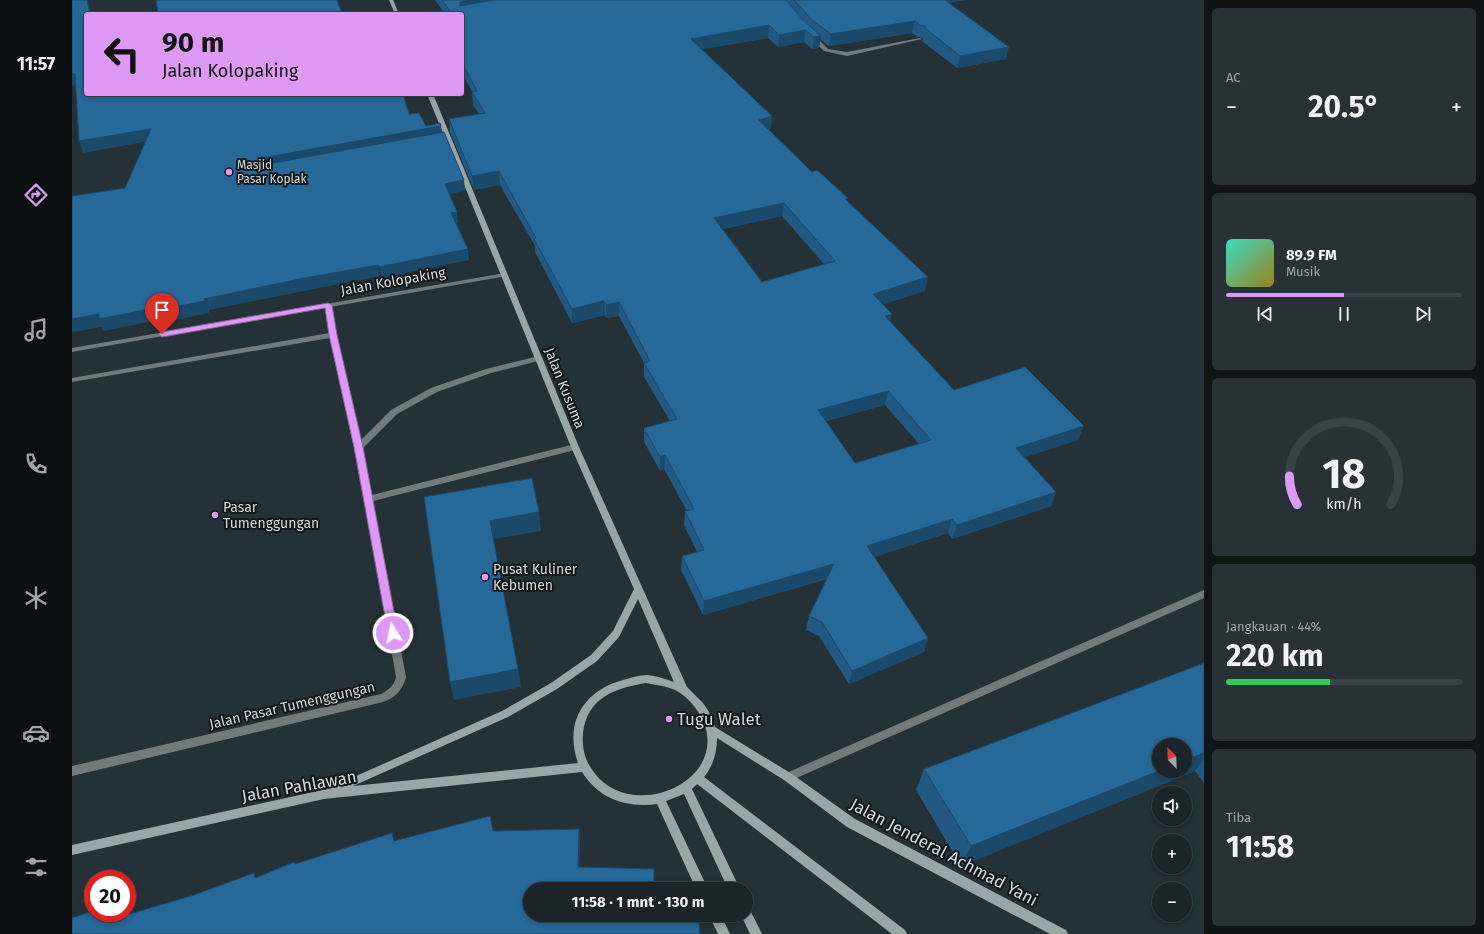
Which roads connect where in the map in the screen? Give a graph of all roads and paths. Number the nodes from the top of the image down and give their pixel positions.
1 (391, 0) edge
2 (396, 12) edge
3 (807, 30) edge
4 (920, 39) edge
5 (431, 96) edge
6 (505, 276) junction
7 (328, 305) junction
8 (333, 335) junction
9 (72, 350) edge
10 (539, 358) junction
11 (72, 380) edge
12 (359, 447) junction
13 (575, 447) junction
14 (369, 499) junction
15 (638, 590) junction
16 (1204, 594) edge
17 (683, 690) junction
18 (712, 730) junction
19 (584, 767) junction
20 (72, 771) edge
21 (788, 777) junction
22 (697, 778) junction
23 (686, 788) junction
24 (324, 794) junction
25 (660, 799) junction
26 (72, 850) edge
27 (699, 882) edge
28 (731, 882) edge
29 (718, 922) edge
30 (750, 922) edge
31 (724, 934) edge
32 (756, 934) edge
33 (901, 934) edge
34 (1062, 934) edge

1 - 2 main road
3 - 4 street
5 - 6 main road, Jalan Kusuma
6 - 7 street, Jalan Kolopaking
6 - 10 main road, Jalan Kusuma
7 - 8 street, Jalan Pasar Tumenggungan
7 - 9 street, Jalan Kolopaking
8 - 11 street
8 - 12 street, Jalan Pasar Tumenggungan
10 - 12 street
10 - 13 main road, Jalan Kusuma
12 - 14 street, Jalan Pasar Tumenggungan
13 - 14 street
13 - 15 main road, Jalan Kusuma
14 - 20 street, Jalan Pasar Tumenggungan
15 - 17 main road, Jalan Kusuma
15 - 24 main road
16 - 21 street
17 - 18 main road
17 - 19 main road
18 - 21 main road, Jalan Jenderal Achmad Yani
18 - 22 main road
19 - 24 main road, Jalan Pahlawan
19 - 25 main road
21 - 34 main road, Jalan Jenderal Achmad Yani
22 - 23 main road
22 - 33 main road
23 - 25 main road
23 - 28 main road
24 - 26 main road, Jalan Pahlawan
25 - 27 main road
29 - 31 main road
30 - 32 main road

